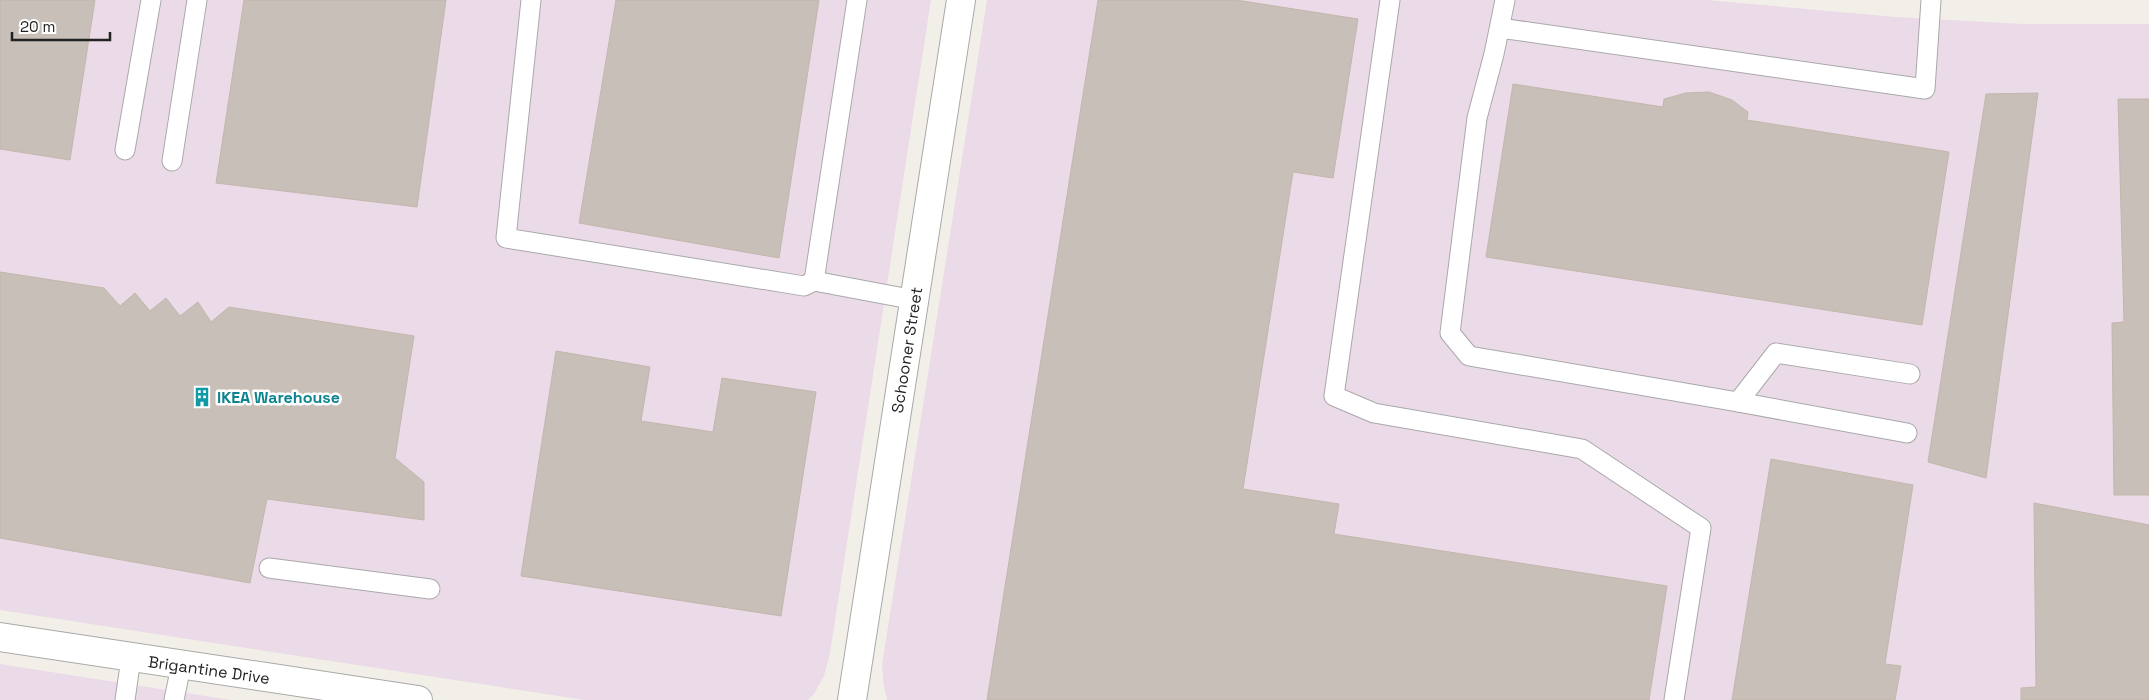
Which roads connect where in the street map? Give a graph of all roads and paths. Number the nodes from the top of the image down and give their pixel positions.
1 (151, 0) edge
2 (197, 0) edge
3 (531, 0) edge
4 (857, 0) edge
5 (961, 0) edge
6 (1390, 0) edge
7 (1505, 0) edge
8 (1931, 0) edge
9 (1500, 28) junction
10 (125, 150) dead end
11 (172, 161) dead end
12 (814, 281) junction
13 (915, 300) junction
14 (1910, 374) dead end
15 (1738, 402) junction
16 (1907, 433) dead end
17 (269, 568) dead end
18 (430, 589) dead end
19 (0, 638) edge
20 (131, 658) junction
21 (181, 666) junction
22 (125, 700) edge
23 (174, 700) edge
24 (418, 700) edge
25 (852, 700) edge
26 (1674, 700) edge

1 - 10 lane
2 - 11 lane
3 - 12 lane
4 - 12 lane
5 - 13 street, Schooner Street
6 - 26 lane
7 - 9 lane
8 - 9 lane
9 - 15 lane
12 - 13 lane
13 - 25 street, Schooner Street
14 - 15 lane
15 - 16 lane
17 - 18 lane
19 - 20 street, Brigantine Drive
20 - 21 street, Brigantine Drive
20 - 22 lane
21 - 23 lane
21 - 24 street, Brigantine Drive

